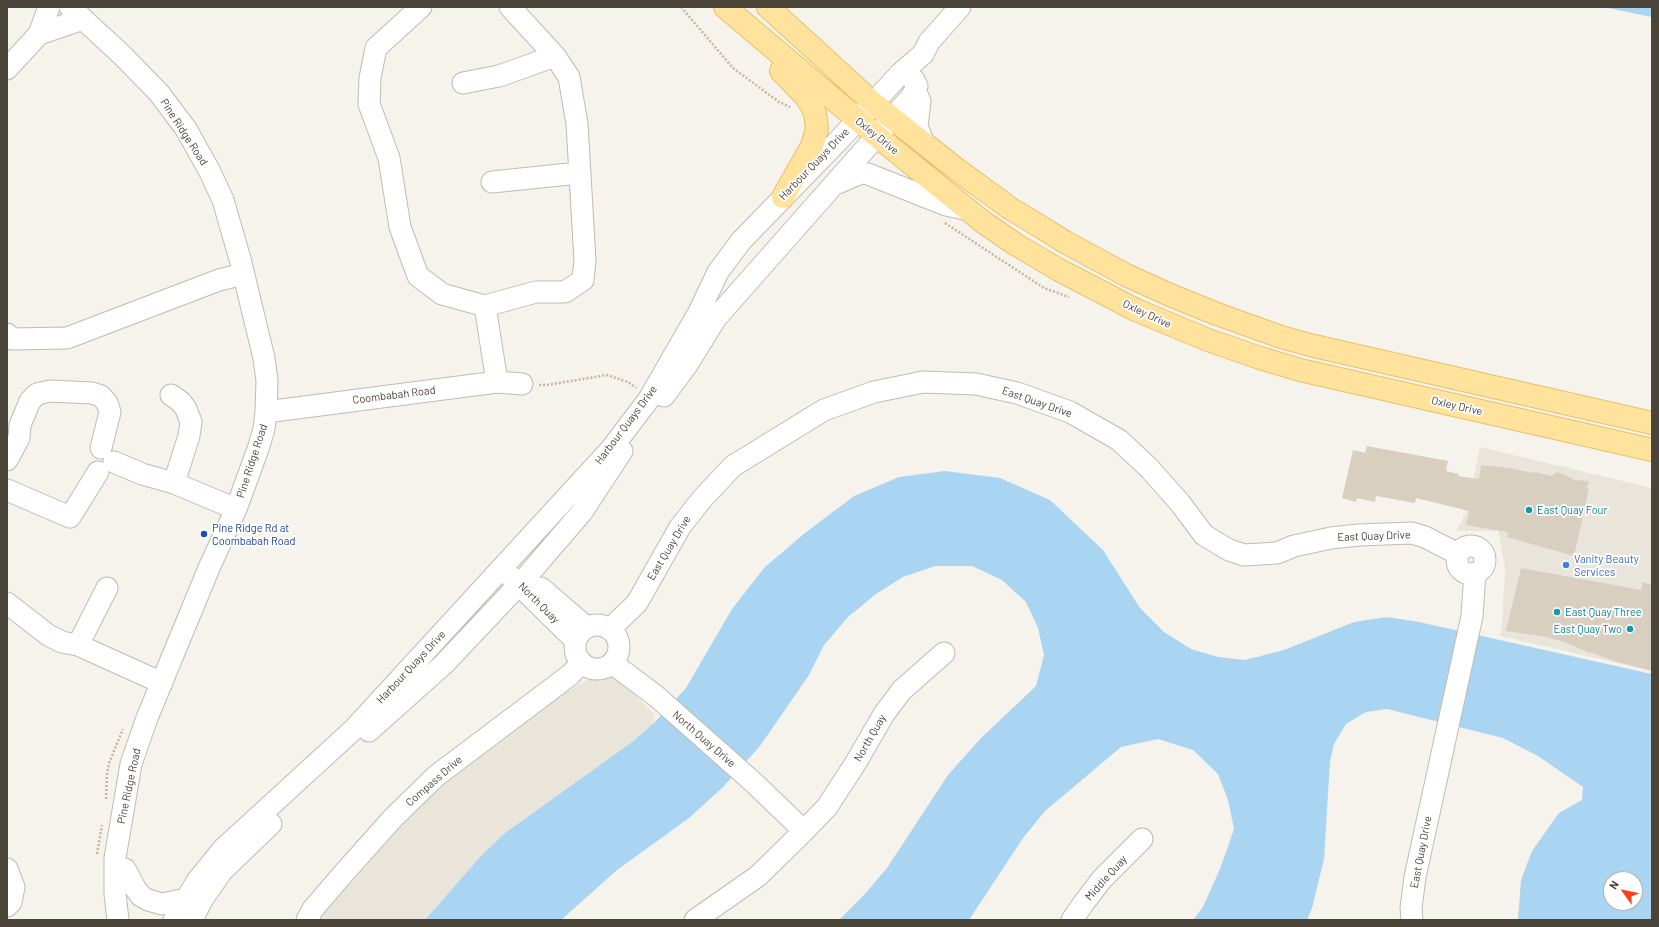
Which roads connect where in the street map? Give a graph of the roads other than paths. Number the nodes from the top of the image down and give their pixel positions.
1 (49, 7) edge
2 (421, 7) edge
3 (510, 7) edge
4 (720, 7) edge
5 (725, 7) edge
6 (768, 7) edge
7 (960, 7) edge
8 (77, 13) edge
9 (40, 34) junction
10 (555, 56) junction
11 (7, 69) edge
12 (904, 70) junction
13 (462, 83) dead end
14 (915, 90) junction
15 (873, 103) junction
16 (892, 118) junction
17 (857, 120) junction
18 (876, 136) junction
19 (924, 144) junction
20 (579, 173) junction
21 (492, 182) dead end
22 (835, 184) junction
23 (783, 197) junction
24 (969, 210) junction
25 (243, 274) junction
26 (485, 306) junction
27 (9, 341) edge
28 (497, 382) junction
29 (522, 384) road end
30 (171, 395) dead end
31 (266, 412) junction
32 (1652, 422) edge
33 (1652, 450) edge
34 (7, 460) edge
35 (104, 460) junction
36 (174, 483) junction
37 (7, 490) edge
38 (236, 509) junction
39 (561, 537) junction
40 (505, 564) junction
41 (523, 580) junction
42 (107, 588) dead end
43 (7, 603) edge
44 (497, 608) junction
45 (555, 609) junction
46 (610, 629) junction
47 (581, 633) junction
48 (78, 646) junction
49 (944, 653) dead end
50 (580, 663) junction
51 (612, 663) junction
52 (162, 683) junction
53 (804, 831) junction
54 (119, 835) junction
55 (1142, 839) dead end
56 (7, 869) edge
57 (125, 870) junction
58 (186, 899) junction
59 (7, 906) edge
60 (118, 920) edge
61 (133, 920) edge
62 (174, 920) edge
63 (192, 920) edge
64 (307, 920) edge
65 (696, 920) edge
66 (1072, 920) edge
67 (1412, 920) edge

1 - 9 street
2 - 26 street
3 - 10 street
4 - 23 main road
5 - 17 main road, Oxley Drive
6 - 15 main road, Oxley Drive
7 - 12 street, Harbour Quays Drive
8 - 9 street
8 - 25 street, Pine Ridge Road
9 - 11 street
10 - 13 street
10 - 20 street
12 - 14 street
12 - 15 street, Harbour Quays Drive
14 - 16 street, Harbour Quays Drive
14 - 19 street
15 - 16 main road, Oxley Drive
15 - 17 street, Harbour Quays Drive
16 - 18 street, Harbour Quays Drive
16 - 19 main road, Oxley Drive
17 - 18 main road, Oxley Drive
17 - 23 street, Harbour Quays Drive
18 - 22 street, Harbour Quays Drive
18 - 24 main road, Oxley Drive
19 - 32 main road, Oxley Drive
20 - 21 street
20 - 26 street
22 - 24 street
22 - 39 street, Harbour Quays Drive
23 - 40 street, Harbour Quays Drive
24 - 33 main road, Oxley Drive
25 - 27 street
25 - 31 street, Pine Ridge Road
26 - 28 street
28 - 29 street, Coombabah Road
28 - 31 street, Coombabah Road
30 - 36 street
31 - 38 street, Pine Ridge Road
34 - 35 street
35 - 36 street
35 - 37 street
36 - 38 street
38 - 52 street, Pine Ridge Road
39 - 41 street, Harbour Quays Drive
39 - 45 street
40 - 41 street, North Quay
40 - 58 street, Harbour Quays Drive
41 - 44 street, Harbour Quays Drive
41 - 45 street, North Quay
42 - 48 street
43 - 48 street
44 - 45 street
44 - 63 street, Harbour Quays Drive
45 - 47 street, North Quay
46 - 47 street
46 - 51 street
46 - 67 street, East Quay Drive
47 - 50 street
48 - 52 street
49 - 53 street, North Quay
50 - 51 street
50 - 64 street, Compass Drive
51 - 53 street, North Quay Drive
52 - 54 street, Pine Ridge Road
53 - 65 street, North Quay
54 - 57 street, Pine Ridge Road
54 - 60 street, Pine Ridge Road
55 - 66 street, Middle Quay
56 - 59 street
57 - 58 street
57 - 61 street, Pine Ridge Road
58 - 62 street, Harbour Quays Drive

